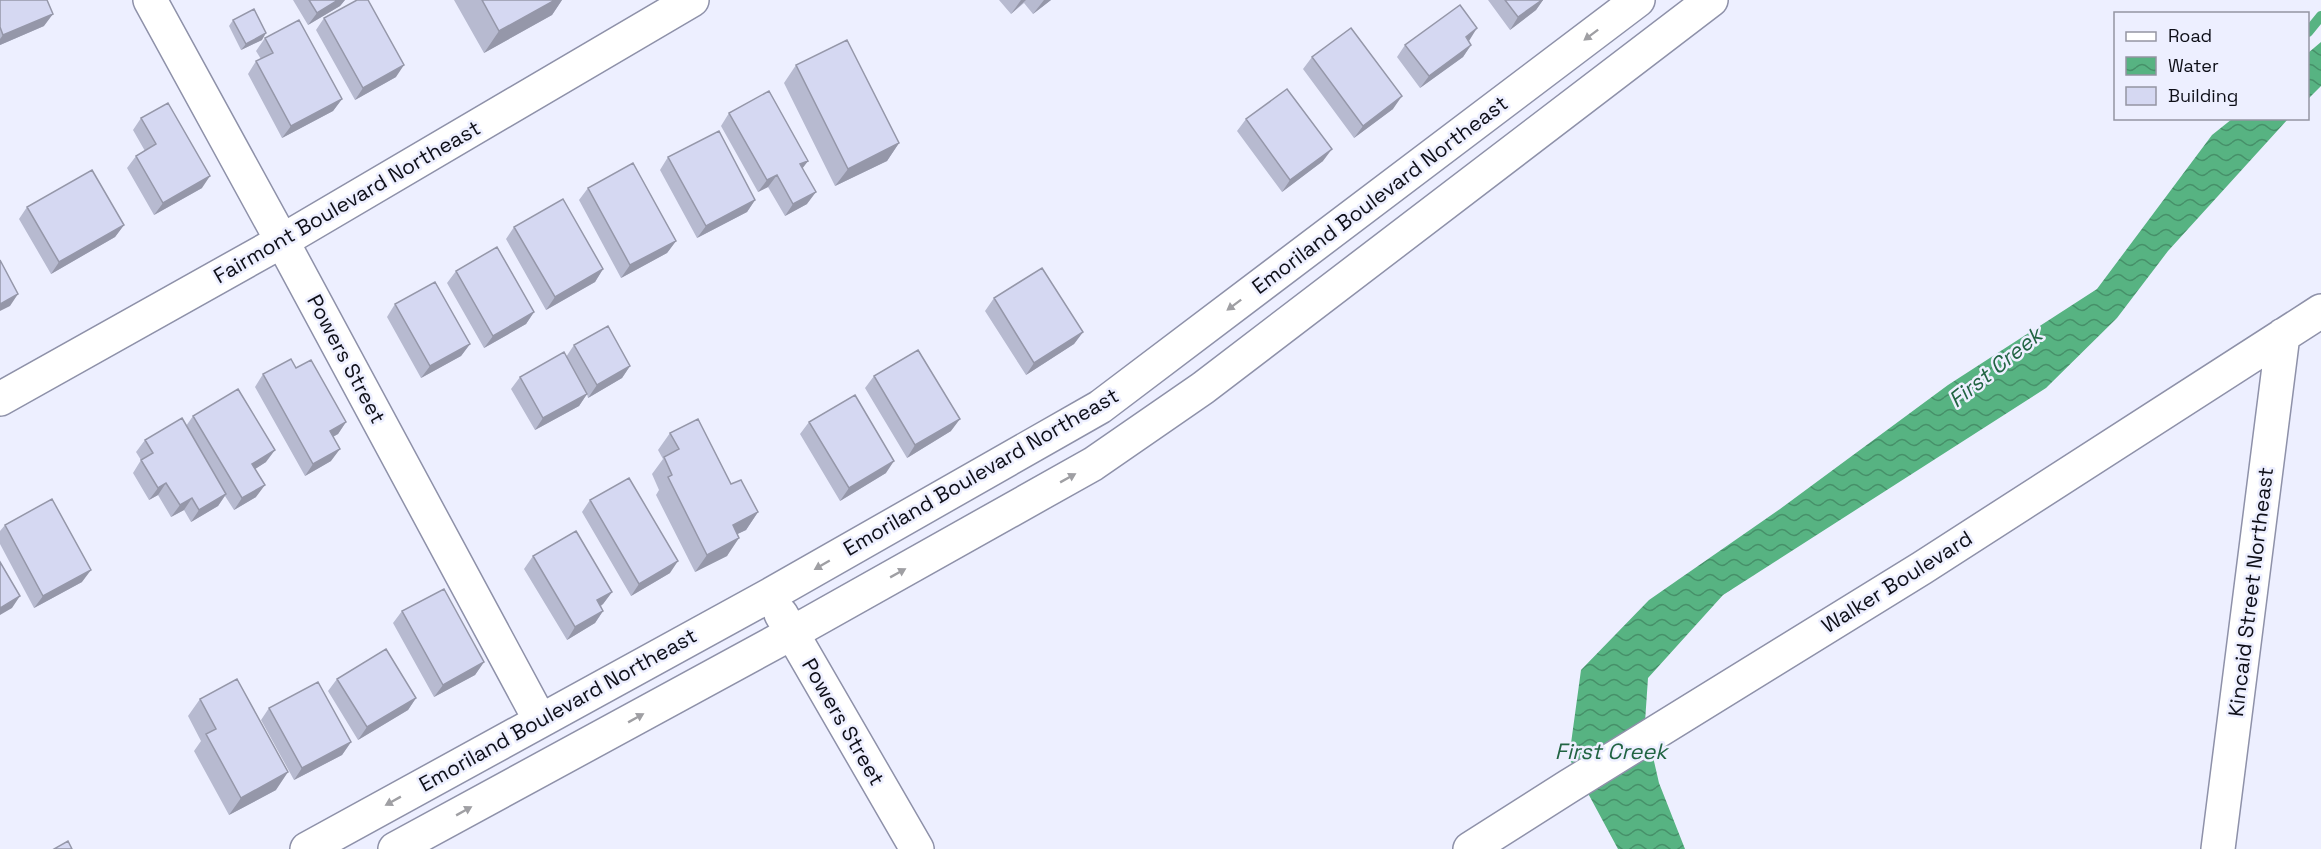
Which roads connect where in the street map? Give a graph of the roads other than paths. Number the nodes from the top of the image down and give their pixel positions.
1 (150, 0) edge
2 (692, 0) edge
3 (1711, 0) edge
4 (1620, 5) edge
5 (1645, 50) junction
6 (282, 241) junction
7 (2321, 311) edge
8 (2283, 335) junction
9 (0, 399) edge
10 (770, 595) junction
11 (792, 633) junction
12 (540, 720) junction
13 (306, 849) edge
14 (394, 849) edge
15 (917, 849) edge
16 (1470, 849) edge
17 (2218, 849) edge

1 - 6 street, Powers Street
2 - 6 street, Fairmont Boulevard Northeast
3 - 5 street
4 - 5 street
4 -> 10 street, Emoriland Boulevard Northeast
11 -> 5 street
6 - 9 street, Fairmont Boulevard Northeast
6 - 12 street, Powers Street
7 - 8 street, Walker Boulevard
8 - 16 street, Walker Boulevard
8 - 17 street, Kincaid Street Northeast
10 - 11 street, Powers Street
10 - 12 street, Emoriland Boulevard Northeast
14 -> 11 street
11 - 15 street, Powers Street
12 -> 13 street, Emoriland Boulevard Northeast

